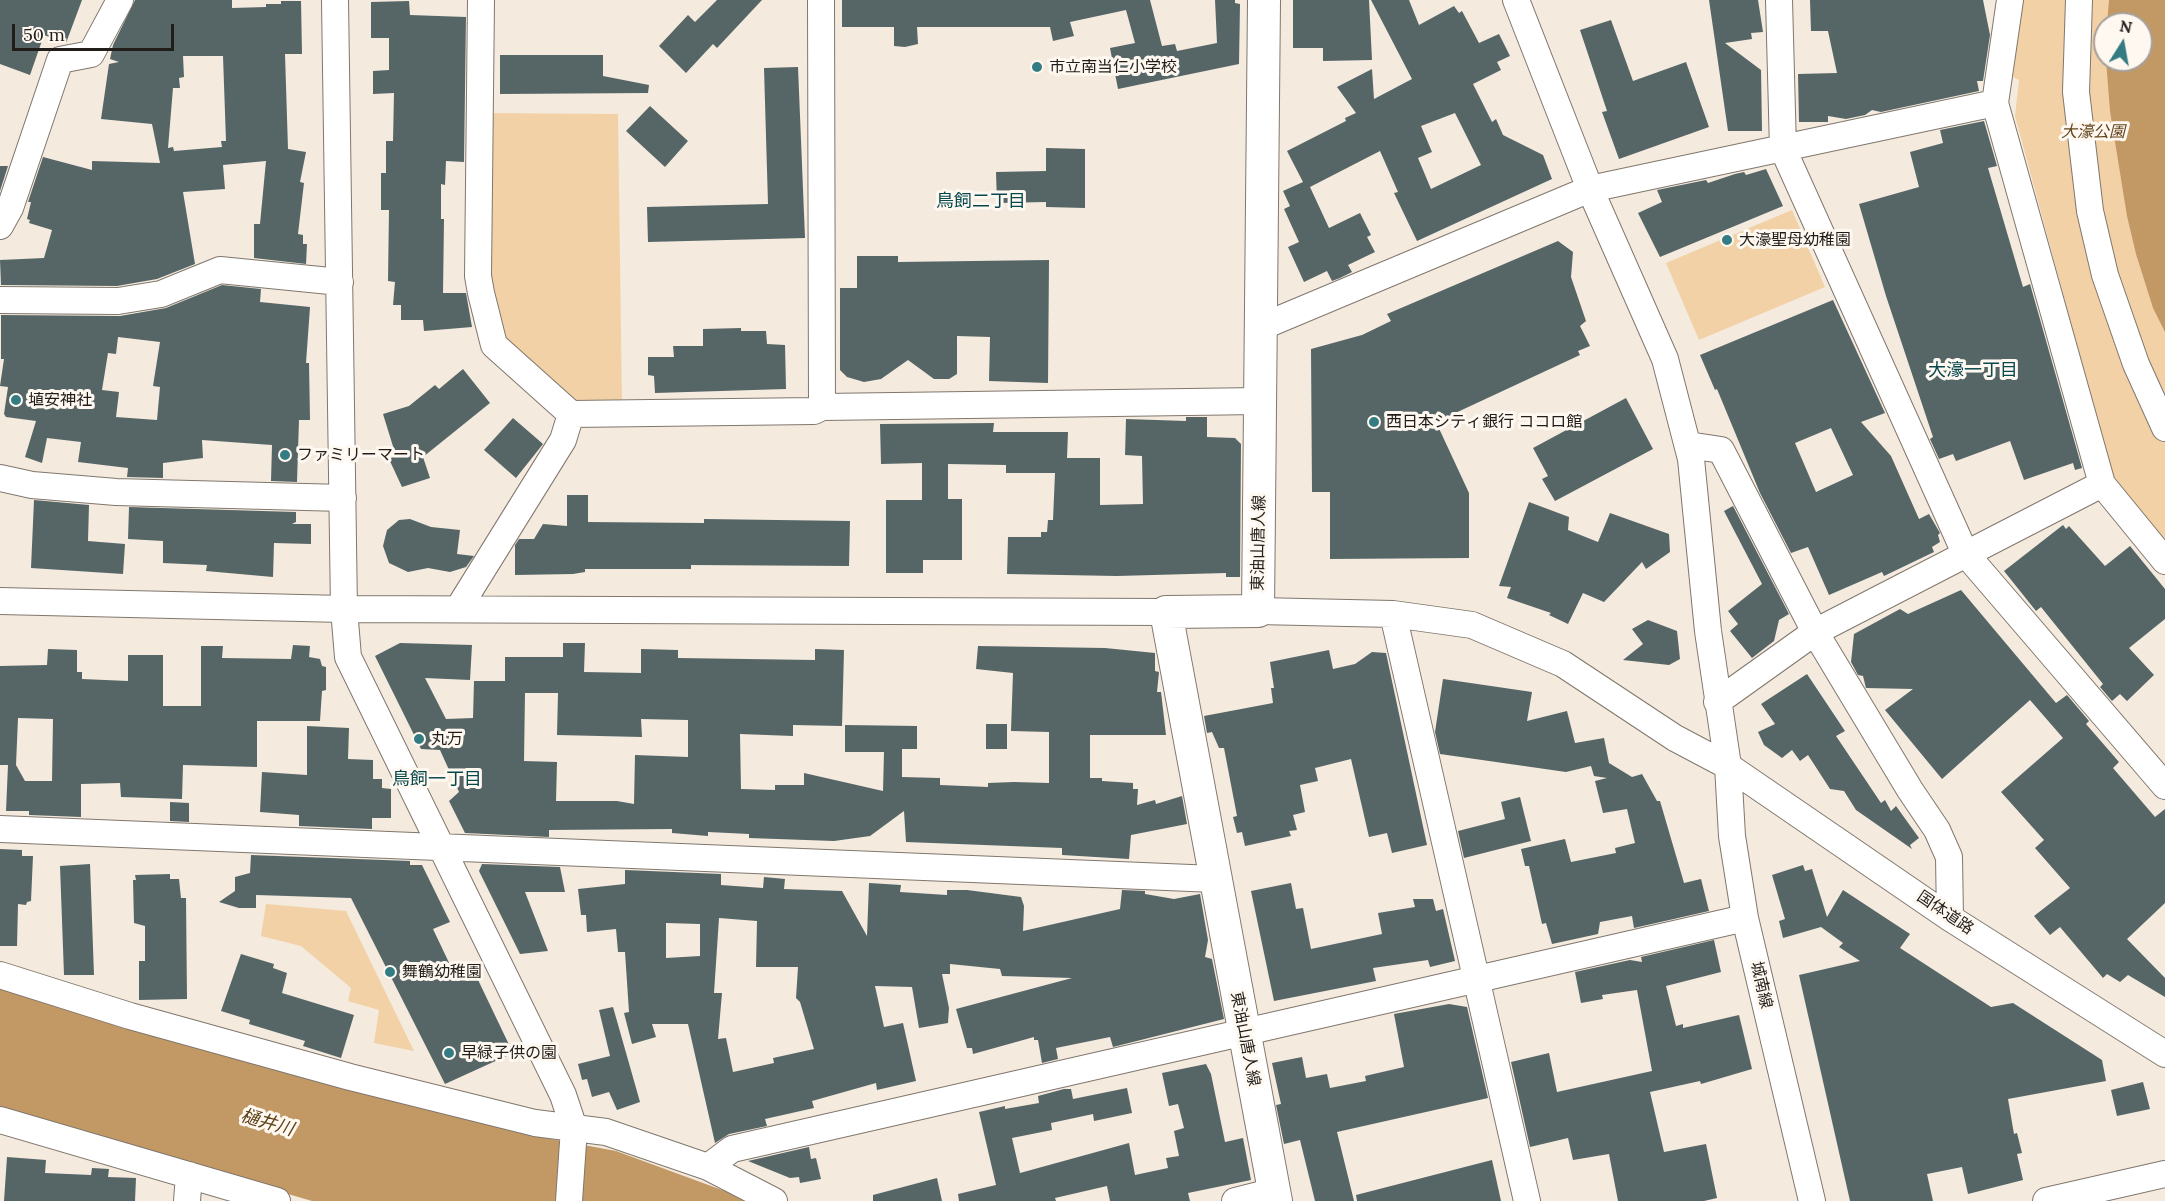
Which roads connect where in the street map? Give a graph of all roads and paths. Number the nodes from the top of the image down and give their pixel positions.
1 (120, 0) edge
2 (335, 0) edge
3 (481, 0) edge
4 (821, 0) edge
5 (1264, 0) edge
6 (1516, 0) edge
7 (1779, 0) edge
8 (2010, 0) edge
9 (2079, 0) edge
10 (1995, 103) junction
11 (1782, 149) junction
12 (1590, 189) junction
13 (0, 224) edge
14 (340, 282) junction
15 (0, 300) edge
16 (1262, 327) junction
17 (1260, 401) junction
18 (822, 407) junction
19 (571, 414) junction
20 (2165, 428) edge
21 (1688, 445) junction
22 (0, 478) edge
23 (2102, 484) junction
24 (344, 498) junction
25 (1965, 553) junction
26 (2165, 561) edge
27 (0, 601) edge
28 (344, 609) junction
29 (458, 609) junction
30 (1258, 611) junction
31 (1166, 612) junction
32 (1393, 614) junction
33 (1815, 632) junction
34 (1717, 702) junction
35 (1728, 766) junction
36 (2165, 786) edge
37 (0, 829) edge
38 (443, 848) junction
39 (1215, 879) junction
40 (1745, 918) junction
41 (1950, 918) junction
42 (0, 975) edge
43 (1476, 978) junction
44 (1244, 1031) junction
45 (2165, 1054) edge
46 (0, 1120) edge
47 (574, 1133) junction
48 (708, 1167) junction
49 (2165, 1174) edge
50 (189, 1175) junction
51 (1275, 1196) edge
52 (187, 1201) edge
53 (277, 1201) edge
54 (568, 1201) edge
55 (774, 1201) edge
56 (1235, 1201) edge
57 (1527, 1201) edge
58 (1812, 1201) edge
59 (2046, 1201) edge

1 - 13 street
2 - 14 street
3 - 19 street
4 - 18 street
5 - 16 main road, 東油山唐人線
6 - 12 street, 城南線
7 - 11 street
8 - 10 street
9 - 20 street
10 - 11 street
10 - 23 street
11 - 12 street
11 - 25 street
12 - 16 street
12 - 21 street, 城南線
14 - 15 street
14 - 24 street
16 - 17 main road, 東油山唐人線
17 - 18 street
17 - 30 main road, 東油山唐人線
18 - 19 street
19 - 29 street
21 - 33 street
21 - 34 street, 城南線
22 - 24 street
23 - 25 street
23 - 26 street
24 - 28 street
25 - 33 street
25 - 36 street
27 - 28 street
28 - 29 street
28 - 38 street
29 - 31 street
30 - 31 main road, 東油山唐人線
30 - 32 street, 国体道路
31 - 39 main road, 東油山唐人線
32 - 35 street, 国体道路
32 - 43 street
33 - 34 street
33 - 41 street
34 - 35 street, 城南線
35 - 40 street, 城南線
35 - 41 street, 国体道路
37 - 38 street
38 - 39 street
38 - 47 street
39 - 44 main road, 東油山唐人線
40 - 43 street
40 - 58 street, 城南線
41 - 45 street, 国体道路
42 - 47 street
43 - 44 street
43 - 57 street
44 - 48 street
44 - 51 main road, 東油山唐人線
46 - 50 street
47 - 48 street
47 - 54 street
48 - 55 street
49 - 59 street
50 - 52 street
50 - 53 street
51 - 56 street

